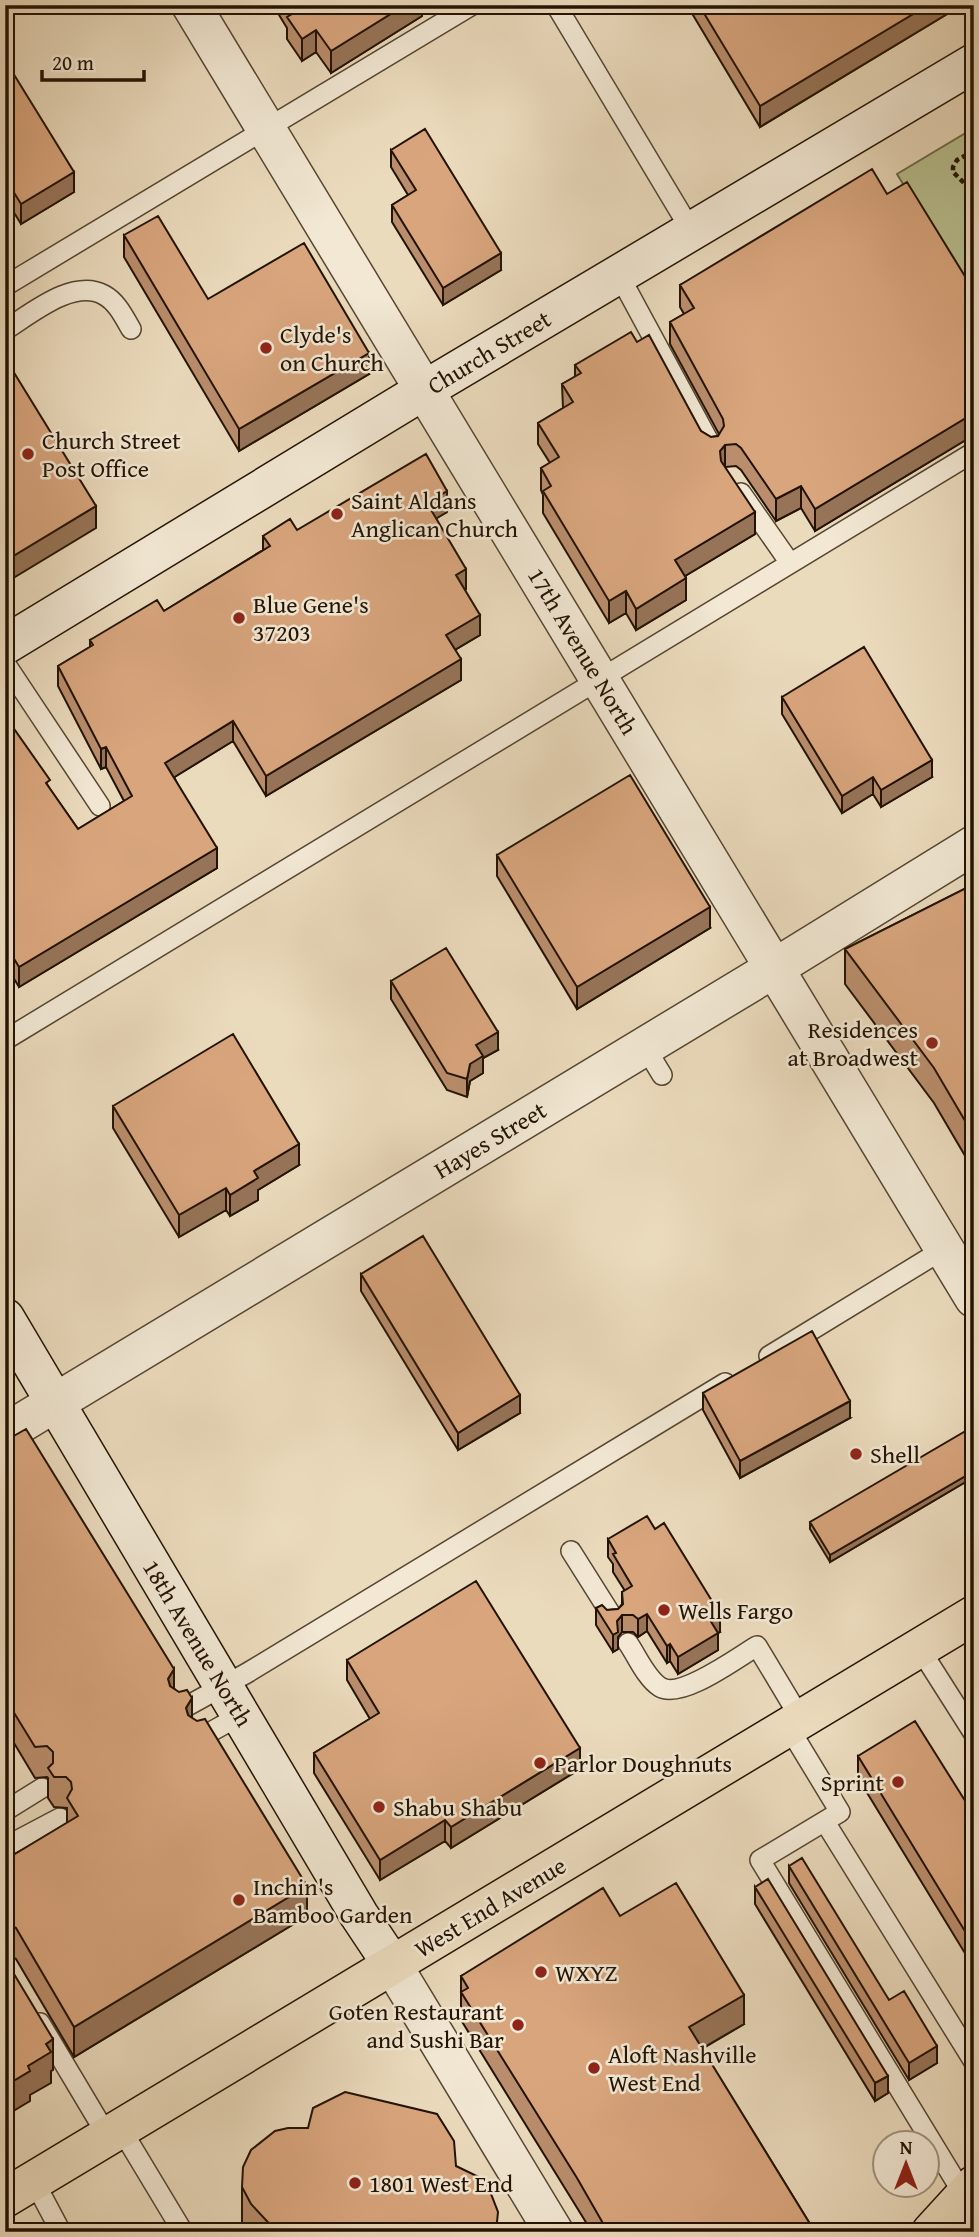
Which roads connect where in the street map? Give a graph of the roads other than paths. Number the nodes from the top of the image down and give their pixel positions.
1 (191, 5) edge
2 (472, 5) edge
3 (556, 5) edge
4 (974, 63) edge
5 (267, 129) junction
6 (692, 232) junction
7 (619, 275) junction
8 (5, 286) edge
9 (131, 329) dead end
10 (5, 330) edge
11 (426, 389) junction
12 (712, 447) edge
13 (974, 452) edge
14 (731, 477) edge
15 (790, 563) junction
16 (5, 645) edge
17 (5, 663) edge
18 (600, 679) junction
19 (100, 806) dead end
20 (974, 845) edge
21 (773, 969) junction
22 (5, 1040) edge
23 (944, 1249) junction
24 (974, 1298) edge
25 (5, 1318) edge
26 (56, 1402) junction
27 (5, 1433) edge
28 (570, 1551) dead end
29 (974, 1615) edge
30 (612, 1616) edge
31 (628, 1643) dead end
32 (920, 1649) junction
33 (232, 1700) junction
34 (180, 1710) edge
35 (795, 1724) junction
36 (974, 1734) edge
37 (198, 1739) edge
38 (42, 1788) edge
39 (5, 1811) edge
40 (60, 1818) edge
41 (825, 1822) junction
42 (5, 1847) edge
43 (393, 1966) junction
44 (34, 2012) edge
45 (974, 2062) edge
46 (114, 2133) junction
47 (20, 2190) edge
48 (969, 2190) edge
49 (61, 2232) edge
50 (183, 2232) edge
51 (554, 2232) edge
52 (931, 2232) edge

1 - 5 street, 17th Avenue North
2 - 5 lane
3 - 6 lane
4 - 6 street, Church Street
5 - 8 lane
5 - 11 street, 17th Avenue North
6 - 7 street, Church Street
7 - 11 street, Church Street
7 - 12 lane
9 - 10 lane
11 - 16 street, Church Street
11 - 18 street, 17th Avenue North
13 - 15 lane
14 - 15 lane
15 - 18 lane
17 - 19 lane
18 - 21 street, 17th Avenue North
18 - 22 lane
20 - 21 street, Hayes Street
21 - 23 street, 17th Avenue North
21 - 26 street, Hayes Street
23 - 24 street, 17th Avenue North
23 - 33 lane
25 - 26 street, 18th Avenue North
26 - 27 street, Hayes Street
26 - 33 street, 18th Avenue North
28 - 30 lane
29 - 32 main road, West End Avenue
31 - 35 lane
32 - 35 main road, West End Avenue
32 - 36 lane
33 - 34 lane
33 - 37 lane
33 - 43 street, 18th Avenue North
35 - 41 lane
35 - 43 main road, West End Avenue
38 - 39 lane
40 - 42 lane
41 - 45 lane
41 - 48 lane
43 - 46 main road, West End Avenue
43 - 51 street, 18th Avenue North
44 - 46 lane
46 - 47 main road, West End Avenue
46 - 50 lane
47 - 49 lane
48 - 52 main road

